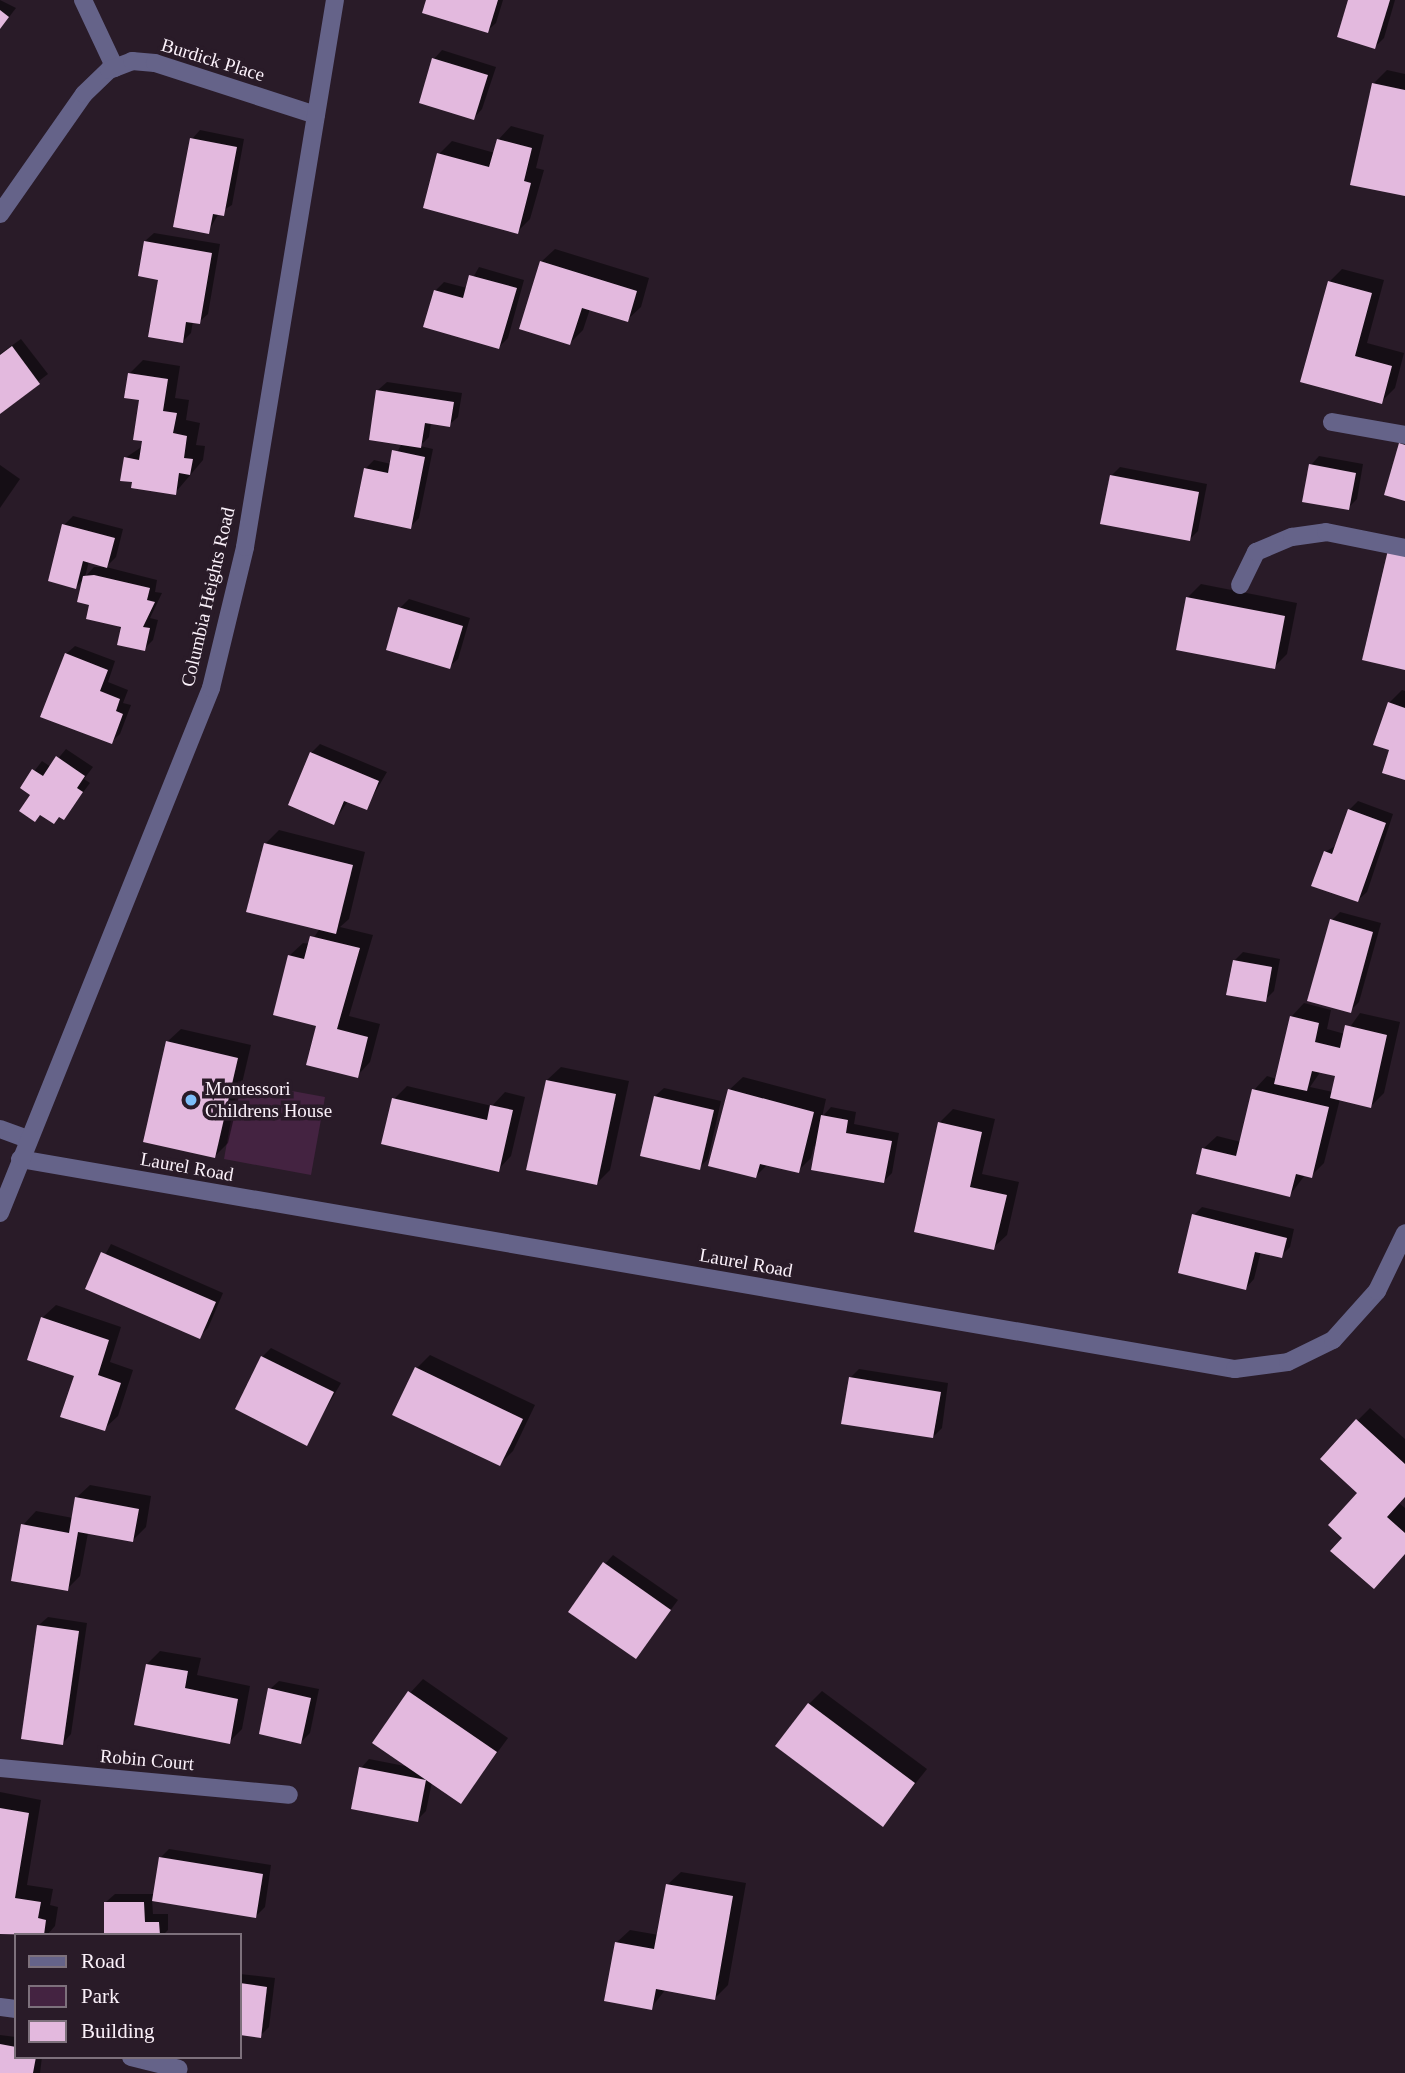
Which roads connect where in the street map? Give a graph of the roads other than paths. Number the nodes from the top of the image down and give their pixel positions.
1 (83, 0) edge
2 (335, 0) edge
3 (115, 68) junction
4 (316, 115) junction
5 (0, 214) edge
6 (1332, 422) dead end
7 (1405, 435) edge
8 (1405, 548) edge
9 (1240, 585) dead end
10 (0, 1129) edge
11 (28, 1139) junction
12 (20, 1159) junction
13 (0, 1213) edge
14 (1405, 1233) edge
15 (0, 1768) edge
16 (289, 1795) dead end
17 (139, 2059) edge
18 (179, 2069) dead end

1 - 3 street
2 - 4 street, Columbia Heights Road
3 - 4 street, Burdick Place
3 - 5 street
4 - 11 street, Columbia Heights Road
6 - 7 street
8 - 9 street
10 - 11 street
11 - 12 street, Columbia Heights Road
12 - 13 street, Columbia Heights Road
12 - 14 street, Laurel Road
15 - 16 street, Robin Court
17 - 18 street

